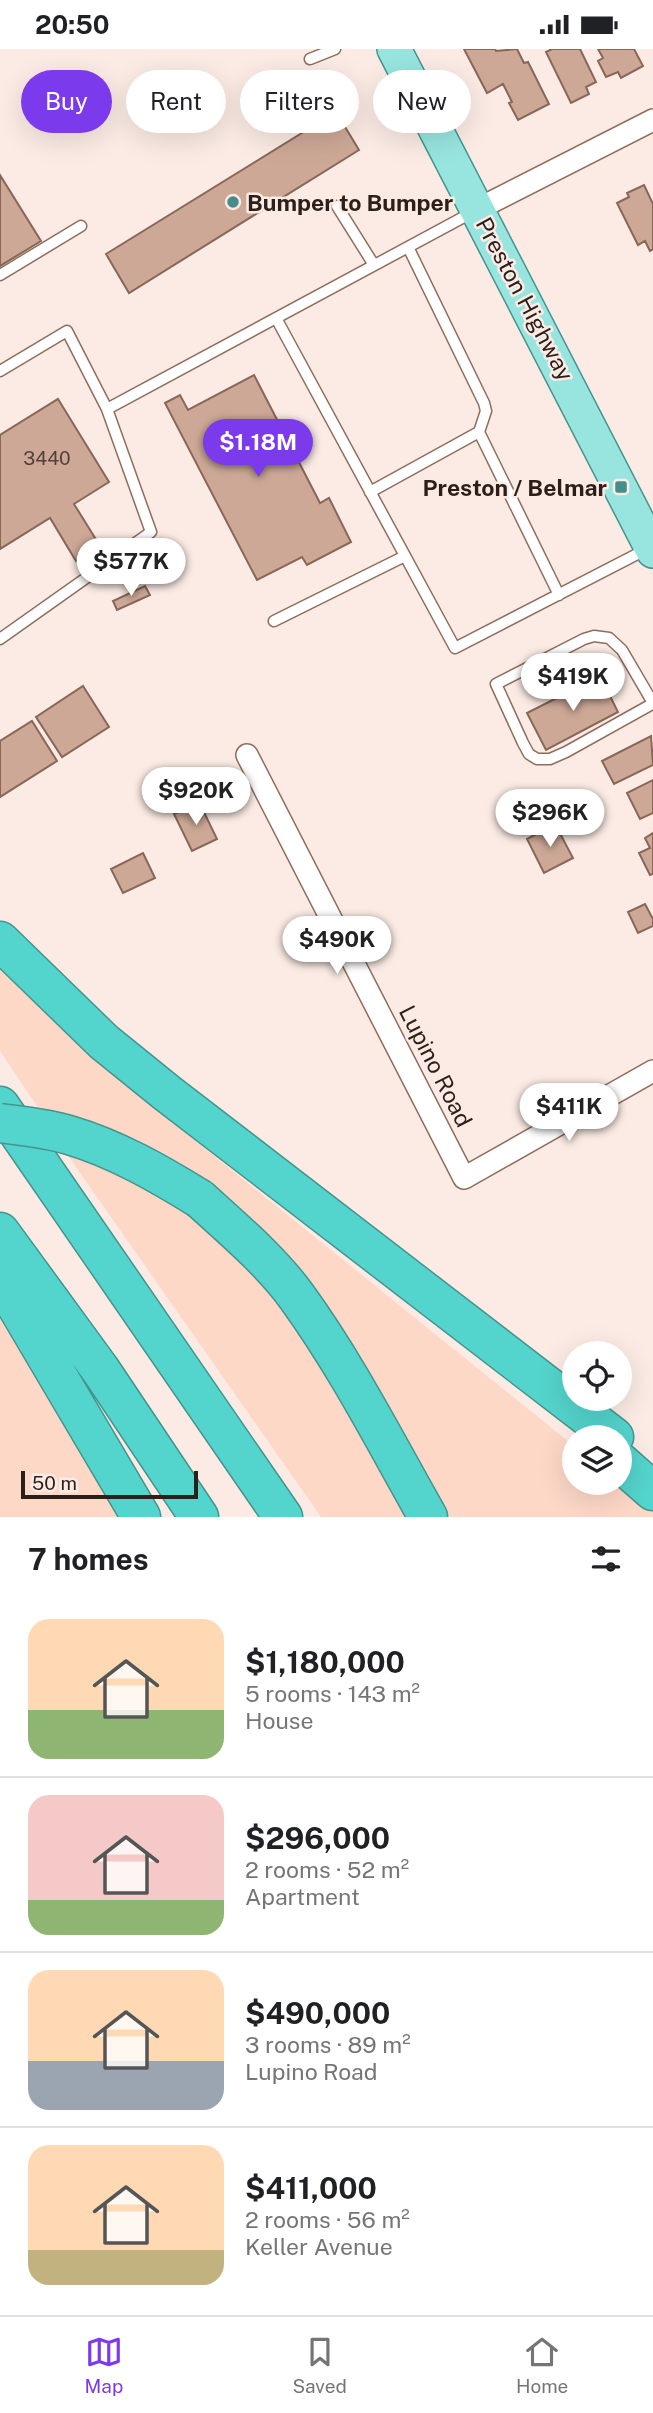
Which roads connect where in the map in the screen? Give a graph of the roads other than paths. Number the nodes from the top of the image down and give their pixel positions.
1 (335, 49) edge
2 (394, 49) edge
3 (310, 59) dead end
4 (653, 120) edge
5 (337, 207) dead end
6 (478, 209) junction
7 (81, 226) dead end
8 (408, 247) junction
9 (374, 265) junction
10 (0, 275) edge
11 (276, 318) junction
12 (0, 371) edge
13 (107, 409) junction
14 (480, 432) junction
15 (370, 492) junction
16 (652, 548) edge
17 (405, 556) junction
18 (559, 595) junction
19 (274, 621) dead end
20 (0, 639) edge
21 (652, 703) edge
22 (247, 755) dead end
23 (0, 941) edge
24 (653, 1071) edge
25 (0, 1106) edge
26 (0, 1123) edge
27 (0, 1233) edge
28 (0, 1278) edge
29 (544, 1383) junction
30 (584, 1425) edge
31 (598, 1425) edge
32 (632, 1450) edge
33 (653, 1467) edge
34 (632, 1473) edge
35 (653, 1491) edge
36 (279, 1511) edge
37 (141, 1517) edge
38 (199, 1517) edge
39 (428, 1517) edge

1 - 3 lane
2 - 6 main road, Preston Highway
4 - 6 street
5 - 9 lane
6 - 8 lane
6 - 16 main road, Preston Highway
7 - 10 lane
8 - 9 lane
8 - 14 lane
9 - 11 lane
11 - 13 lane
11 - 15 lane
12 - 13 lane
13 - 20 lane
14 - 15 lane
14 - 18 lane
15 - 17 lane
16 - 18 lane
17 - 18 lane
17 - 19 lane
21 - 21 lane
22 - 24 street, Lupino Road
23 - 29 highway
25 - 36 highway
26 - 39 highway, bridge
27 - 38 highway
28 - 37 highway
29 - 30 highway
29 - 31 highway
32 - 33 highway
34 - 35 highway

